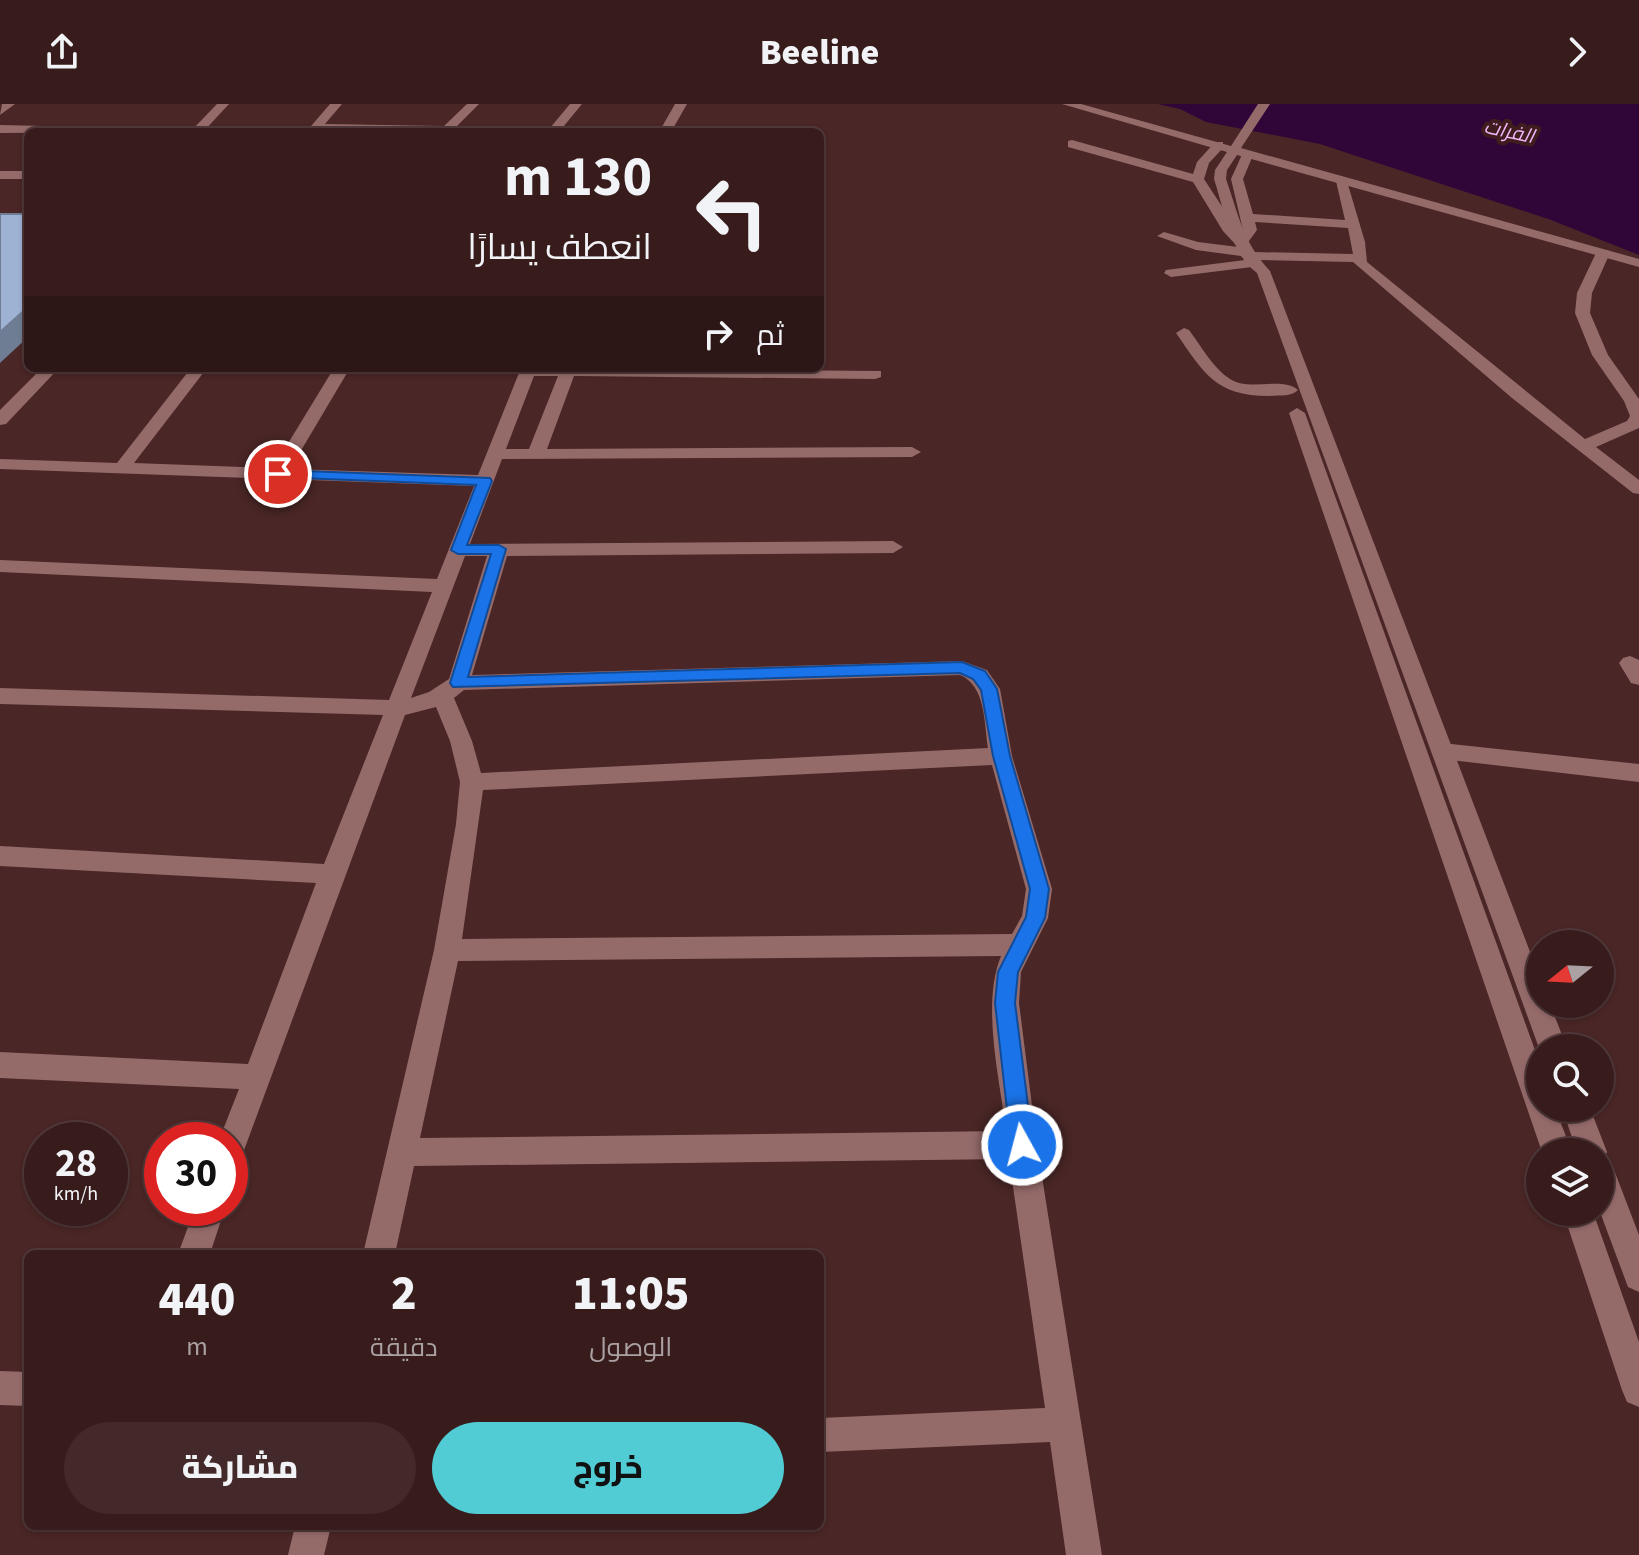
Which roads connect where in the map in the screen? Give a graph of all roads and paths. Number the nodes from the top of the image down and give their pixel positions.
1 (9, 104) edge
2 (223, 104) edge
3 (336, 104) edge
4 (473, 104) edge
5 (576, 104) edge
6 (681, 104) edge
7 (1068, 104) edge
8 (1264, 104) edge
9 (0, 112) edge
10 (200, 128) edge
11 (316, 128) edge
12 (449, 128) edge
13 (556, 128) edge
14 (667, 128) edge
15 (0, 129) edge
16 (24, 130) edge
17 (1072, 144) dead end
18 (1219, 145) junction
19 (1248, 153) junction
20 (0, 175) edge
21 (24, 175) edge
22 (1198, 179) junction
23 (1342, 181) junction
24 (1247, 218) junction
25 (1353, 224) junction
26 (1164, 236) dead end
27 (1247, 253) junction
28 (1603, 253) junction
29 (1360, 258) junction
30 (1639, 263) edge
31 (1171, 273) dead end
32 (1184, 333) dead end
33 (47, 372) edge
34 (196, 372) edge
35 (340, 372) edge
36 (527, 372) edge
37 (568, 372) edge
38 (753, 372) edge
39 (875, 374) dead end
40 (1290, 390) junction
41 (0, 420) edge
42 (1584, 446) junction
43 (912, 452) dead end
44 (495, 454) junction
45 (536, 454) junction
46 (0, 464) edge
47 (121, 469) junction
48 (278, 474) junction
49 (485, 481) junction
50 (1639, 489) edge
51 (893, 547) dead end
52 (499, 549) junction
53 (458, 550) junction
54 (0, 566) edge
55 (443, 586) junction
56 (451, 690) junction
57 (0, 696) edge
58 (396, 708) junction
59 (1442, 751) junction
60 (1001, 756) junction
61 (1639, 773) edge
62 (472, 782) junction
63 (0, 856) edge
64 (332, 874) junction
65 (1019, 945) junction
66 (447, 950) junction
67 (1548, 1034) edge
68 (1526, 1064) edge
69 (0, 1065) edge
70 (256, 1077) junction
71 (240, 1122) edge
72 (1022, 1145) junction
73 (403, 1152) junction
74 (1614, 1209) edge
75 (204, 1226) edge
76 (1583, 1226) edge
77 (195, 1250) edge
78 (380, 1250) edge
79 (1639, 1275) edge
80 (0, 1388) edge
81 (24, 1389) edge
82 (1639, 1390) edge
83 (1065, 1424) junction
84 (824, 1435) edge
85 (312, 1530) edge
86 (306, 1555) edge
87 (1084, 1555) edge

1 - 9 street
2 - 10 street
3 - 11 street
4 - 12 street
5 - 13 street
6 - 14 street
7 - 18 street
8 - 27 street
15 - 16 street
17 - 22 street
18 - 19 street
18 - 22 street
19 - 23 street
19 - 24 street
20 - 21 street
22 - 27 street
23 - 25 street
23 - 28 street
24 - 25 street
24 - 27 street
25 - 29 street
26 - 27 street
27 - 29 street
27 - 31 street
27 - 40 street
27 - 59 street
28 - 30 street
28 - 42 street
29 - 42 street
32 - 40 street
33 - 41 street
34 - 47 street
35 - 48 street
36 - 44 street
37 - 45 street
38 - 39 street
40 - 68 street
42 - 50 street
43 - 45 street
44 - 45 street
44 - 49 street
46 - 47 street
47 - 48 street
48 - 49 street
49 - 53 street
51 - 52 street
52 - 53 street
52 - 56 street
53 - 55 street
54 - 55 street
55 - 58 street
56 - 58 street
56 - 60 street
56 - 62 street
57 - 58 street
58 - 64 street
59 - 61 street
59 - 67 street
60 - 62 street
60 - 65 street
62 - 66 street
63 - 64 street
64 - 70 street
65 - 66 street
65 - 72 street
66 - 73 street
69 - 70 street
70 - 71 street
72 - 73 street
72 - 83 street
73 - 78 street
74 - 79 street
75 - 77 street
76 - 82 street
80 - 81 street
83 - 84 street
83 - 87 street
85 - 86 street

